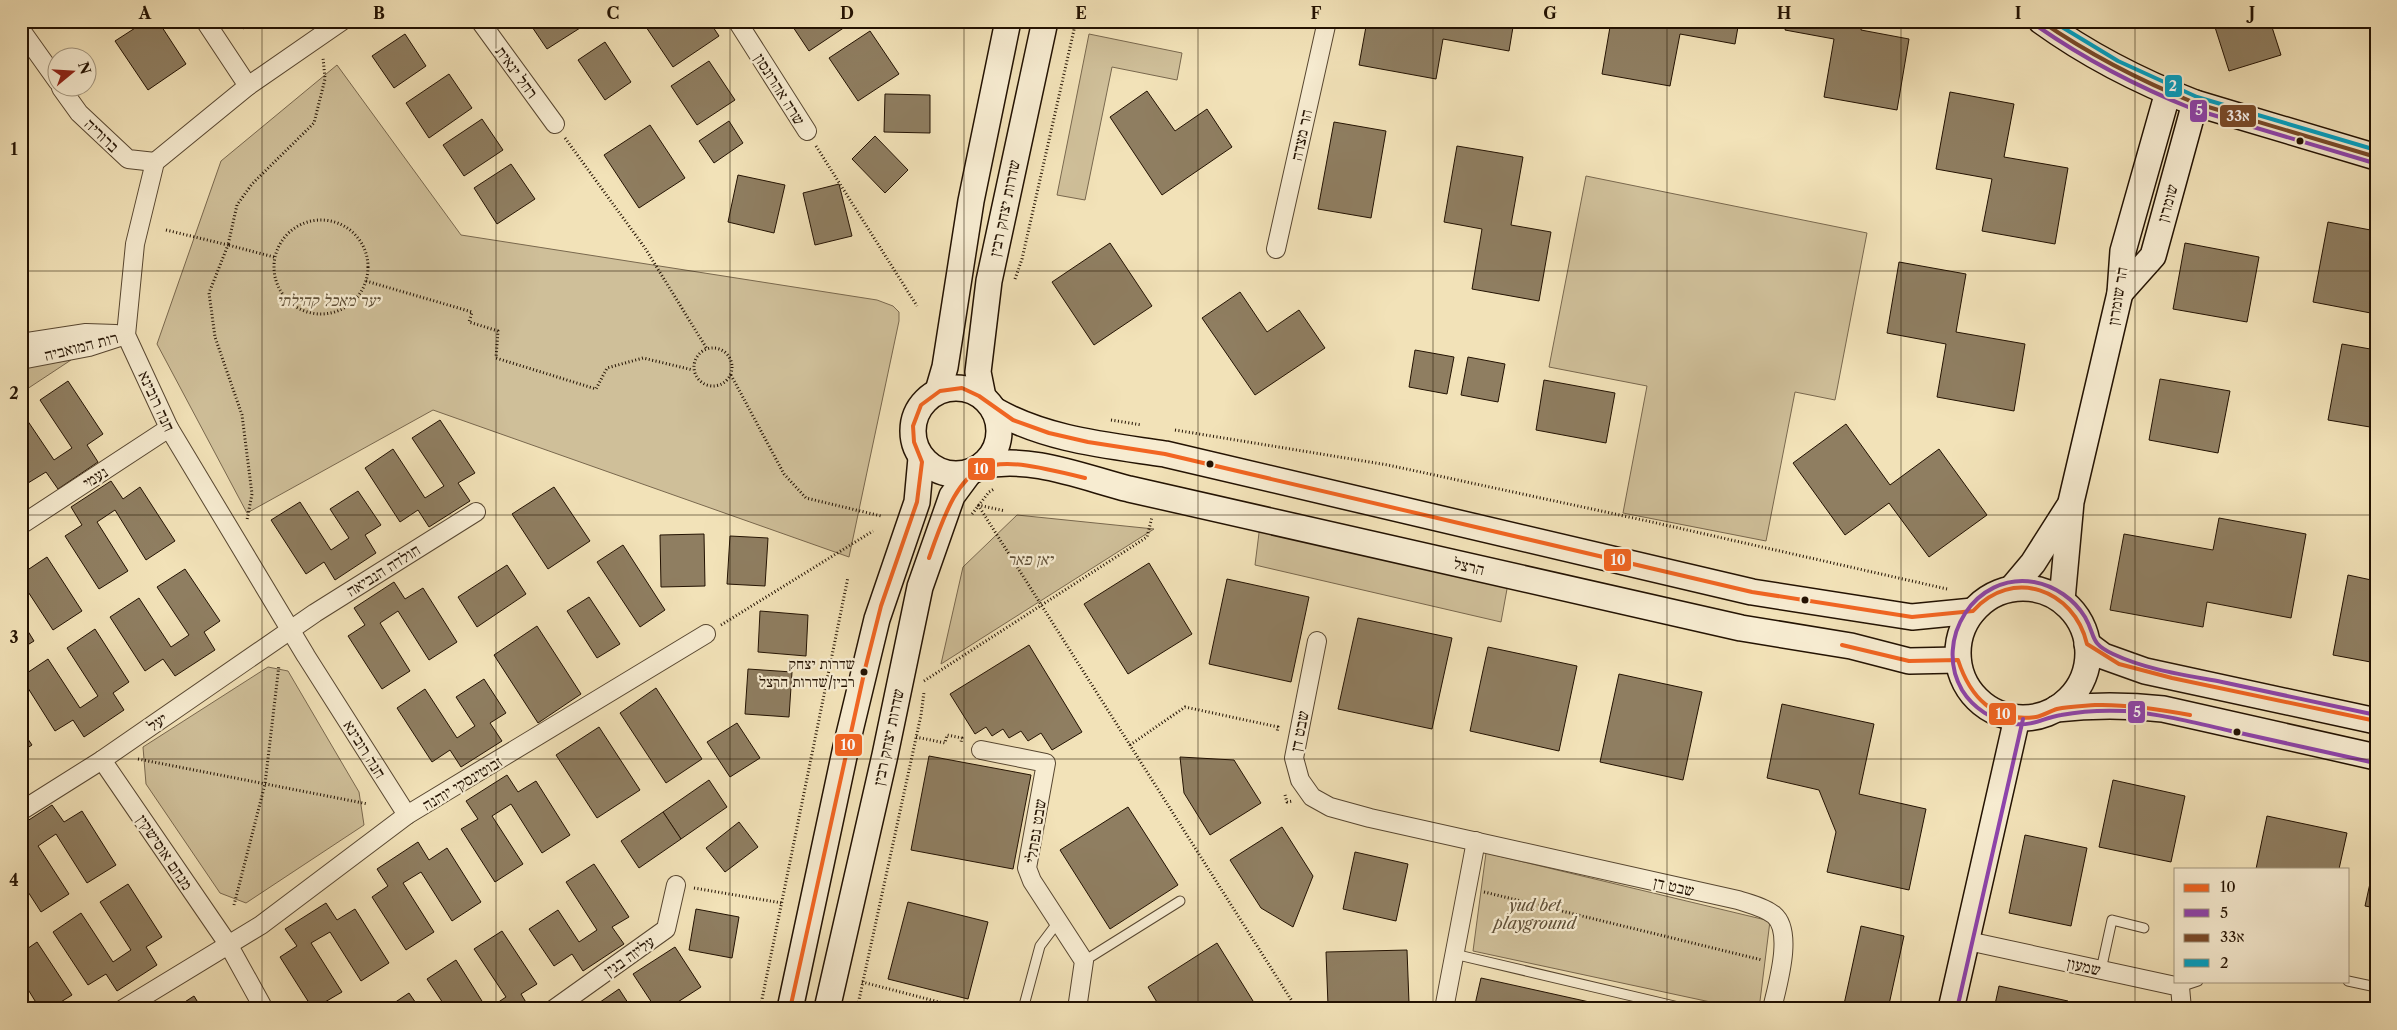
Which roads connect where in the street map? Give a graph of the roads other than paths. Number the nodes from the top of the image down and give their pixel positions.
1 (205, 21) edge
2 (342, 21) edge
3 (480, 21) edge
4 (737, 21) edge
5 (1008, 21) edge
6 (1045, 21) edge
7 (1327, 21) edge
8 (2041, 21) edge
9 (21, 30) edge
10 (48, 68) edge
11 (248, 86) junction
12 (2168, 92) junction
13 (68, 98) edge
14 (2196, 103) junction
15 (555, 124) road end
16 (807, 131) road end
17 (2376, 157) edge
18 (155, 162) junction
19 (1276, 250) dead end
20 (2120, 293) junction
21 (126, 335) junction
22 (21, 343) edge
23 (21, 360) edge
24 (938, 391) junction
25 (989, 404) junction
26 (169, 428) junction
27 (921, 458) junction
28 (975, 470) junction
29 (2072, 502) junction
30 (476, 512) dead end
31 (21, 525) edge
32 (2012, 588) junction
33 (2062, 600) junction
34 (1972, 611) junction
35 (291, 630) junction
36 (706, 634) road end
37 (1317, 641) dead end
38 (2088, 644) junction
39 (1958, 660) junction
40 (2056, 709) junction
41 (2017, 718) junction
42 (2376, 722) edge
43 (973, 749) road end
44 (2376, 757) edge
45 (102, 760) junction
46 (21, 811) edge
47 (408, 815) junction
48 (1476, 841) junction
49 (676, 885) road end
50 (1180, 901) dead end
51 (1058, 922) junction
52 (2144, 928) dead end
53 (1968, 941) junction
54 (228, 944) junction
55 (1454, 954) junction
56 (1084, 961) junction
57 (2101, 970) junction
58 (2350, 981) edge
59 (2195, 982) edge
60 (2180, 987) junction
61 (2376, 987) edge
62 (123, 1009) edge
63 (264, 1009) edge
64 (554, 1009) edge
65 (790, 1009) edge
66 (827, 1009) edge
67 (1023, 1009) edge
68 (1077, 1009) edge
69 (1444, 1009) edge
70 (1687, 1009) edge
71 (1772, 1009) edge
72 (1951, 1009) edge
73 (2182, 1009) edge

1 - 11 street
2 - 11 street
3 - 15 street, רחל ינאית
4 - 16 street, שרה אהרונסון
5 - 24 main road, שדרות יצחק רבין
6 - 25 main road, שדרות יצחק רבין
7 - 19 street, הר מצדה
8 - 12 main road
9 - 10 street
11 - 18 street
12 - 14 main road
12 - 20 main road, הר שומרון
13 - 18 street, ברוריה
14 - 17 main road
14 - 20 main road, שומרון
18 - 21 street
20 - 29 main road, הר שומרון
21 - 22 street, רות המואביה
21 - 23 street, רות המואביה
21 - 26 street, חנה רובינא
24 - 25 main road
24 - 27 main road
25 - 28 main road
25 - 34 main road
26 - 31 street, נעמי
26 - 35 street, חנה רובינא
27 - 28 main road
27 - 65 main road
28 - 39 main road, הרצל
28 - 66 main road, שדרות יצחק רבין
29 - 32 main road
29 - 33 main road
30 - 35 street, חולדה הנביאה
32 - 33 main road
32 - 34 main road
33 - 38 main road
34 - 39 main road
35 - 45 street, יעל
35 - 47 street, חנה רובינא
36 - 47 street, זבוטינסקי יוהנה
37 - 48 street, שבט דן
38 - 40 main road
38 - 42 main road
39 - 41 main road
40 - 41 main road
40 - 44 main road
41 - 53 main road
43 - 51 street, שבט נפתלי
45 - 46 street, יעל
45 - 54 street, מנחם אוסישקין
47 - 54 street, זבוטינסקי יוהנה
48 - 55 street
48 - 71 street, שבט דן
49 - 64 street, עליזה בגין
50 - 56 lane
51 - 56 street, שבט נפתלי
51 - 67 lane
52 - 57 lane
53 - 57 street, שמעון
53 - 72 main road
54 - 62 street, זבוטינסקי יוהנה
54 - 63 street, מנחם אוסישקין
55 - 69 street
55 - 70 lane
56 - 68 street
57 - 60 street, שמעון
58 - 61 lane
59 - 60 lane
60 - 73 street

